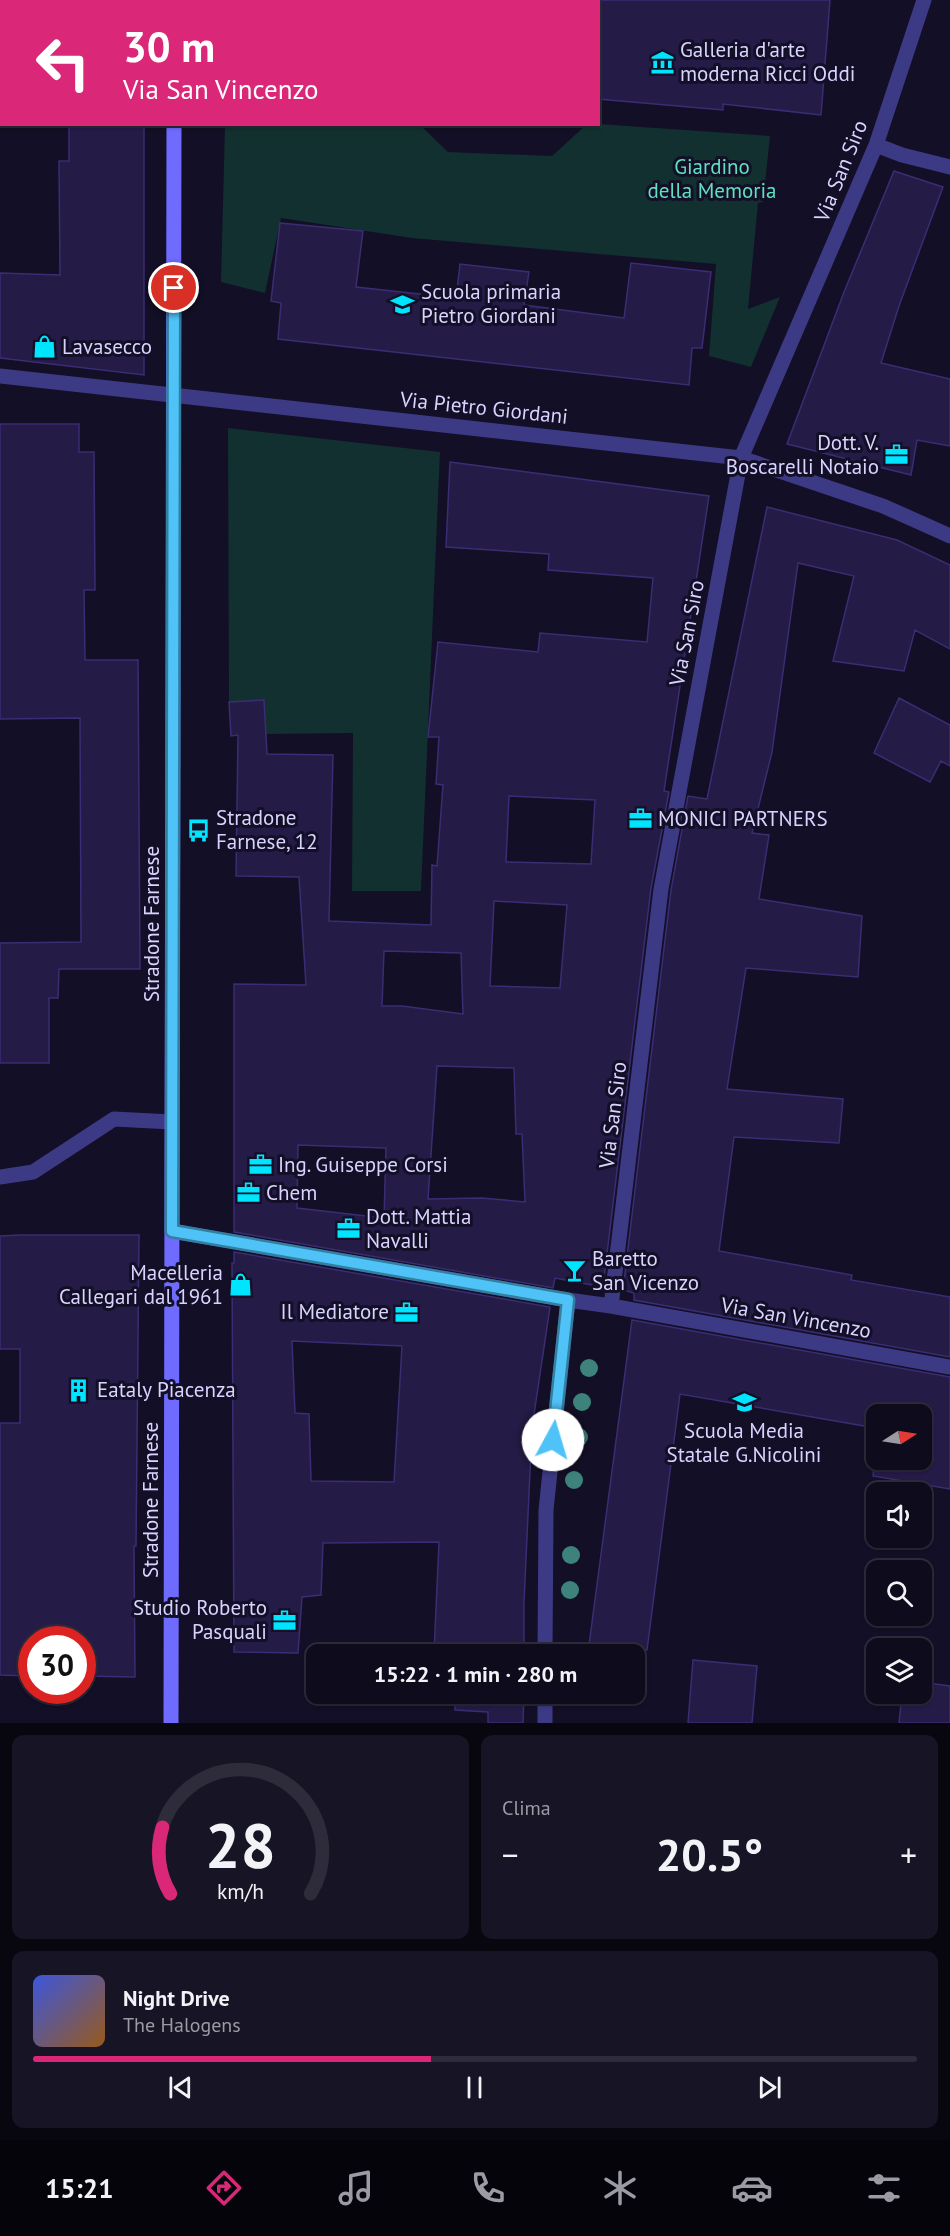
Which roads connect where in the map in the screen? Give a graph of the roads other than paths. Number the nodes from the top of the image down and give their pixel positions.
1 (924, 0) edge
2 (174, 126) edge
3 (876, 145) junction
4 (950, 167) edge
5 (0, 376) edge
6 (174, 395) junction
7 (741, 458) junction
8 (950, 536) edge
9 (172, 1122) junction
10 (0, 1177) edge
11 (172, 1231) junction
12 (568, 1300) junction
13 (611, 1306) junction
14 (950, 1367) edge
15 (545, 1644) edge
16 (545, 1704) edge
17 (171, 1723) edge
18 (545, 1723) edge

1 - 3 street, Via San Siro
2 - 6 street, Stradone Farnese
3 - 4 street
3 - 7 street, Via San Siro
5 - 6 street, Via Pietro Giordani
6 - 7 street, Via Pietro Giordani
6 - 9 street, Stradone Farnese
7 - 8 street, Via Pietro Giordani
7 - 13 street, Via San Siro
9 - 10 street
9 - 11 street, Stradone Farnese
11 - 12 street, Via San Vincenzo
11 - 17 street, Stradone Farnese
12 - 13 street, Via San Vincenzo
12 - 15 street
13 - 14 street, Via San Vincenzo
16 - 18 street

